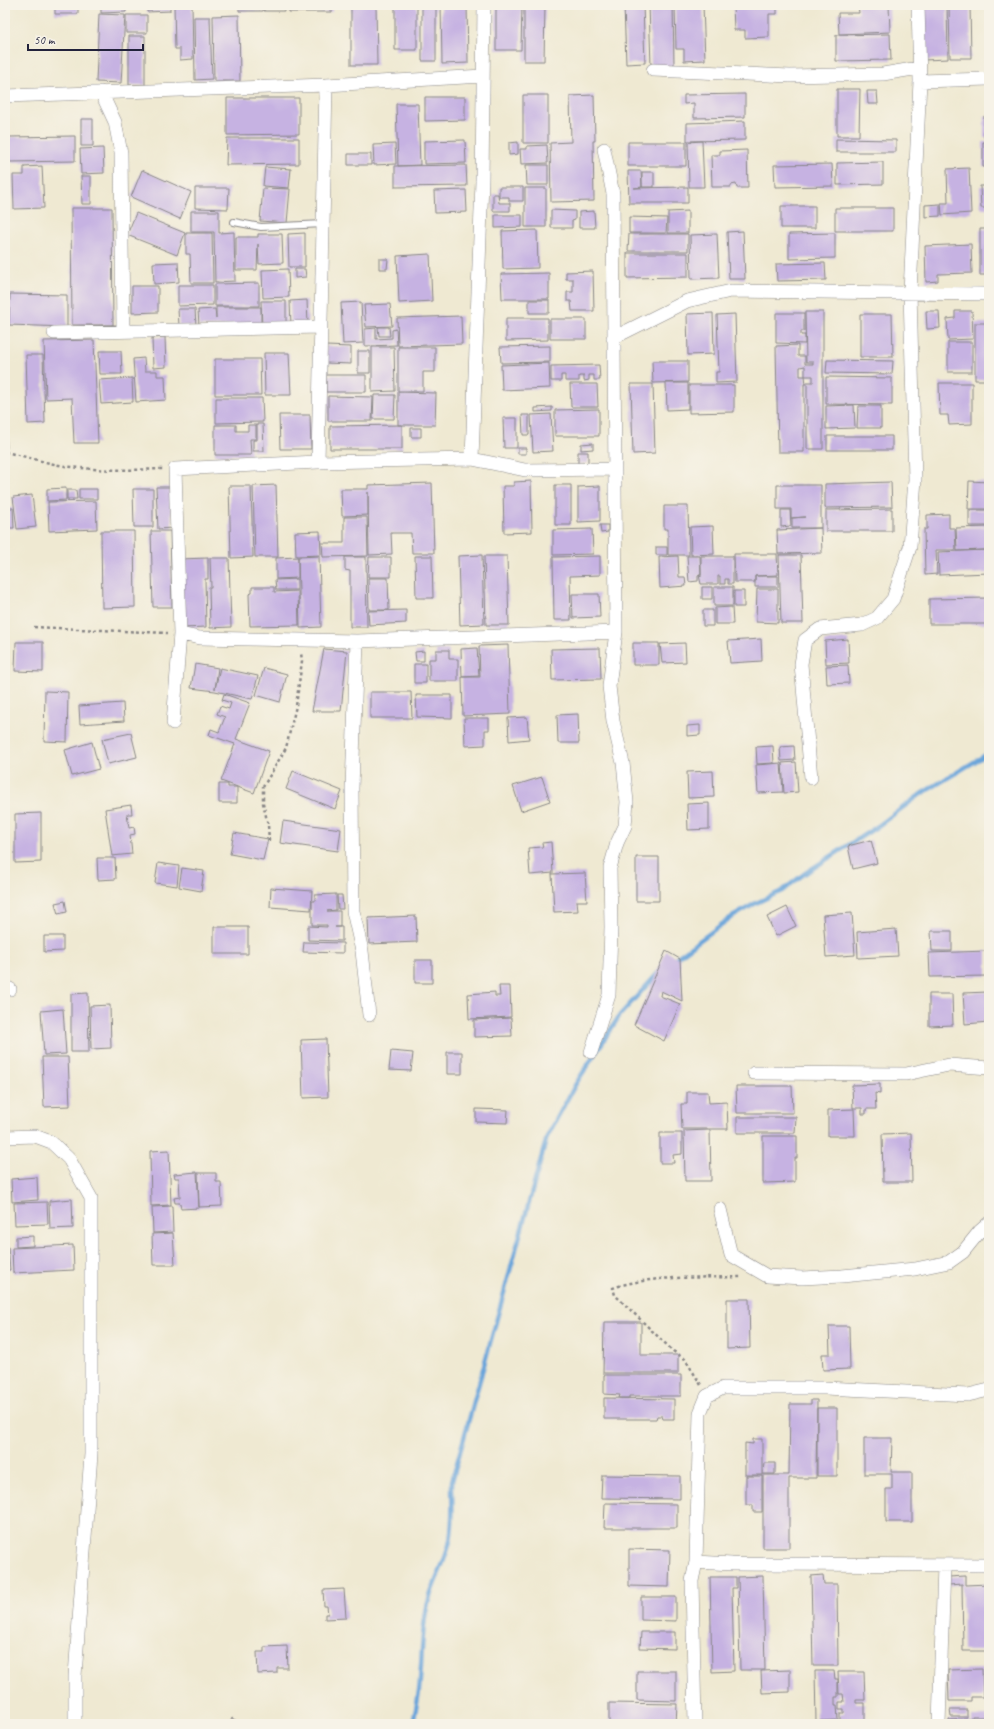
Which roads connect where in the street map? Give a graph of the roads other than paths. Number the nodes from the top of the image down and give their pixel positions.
1 (484, 5) edge
2 (918, 5) edge
3 (919, 68) junction
4 (653, 70) dead end
5 (483, 76) junction
6 (989, 79) edge
7 (920, 81) junction
8 (326, 85) junction
9 (101, 92) junction
10 (5, 96) edge
11 (604, 150) dead end
12 (234, 222) dead end
13 (324, 224) junction
14 (910, 292) junction
15 (989, 294) edge
16 (321, 327) junction
17 (123, 331) junction
18 (54, 333) dead end
19 (613, 338) junction
20 (472, 459) junction
21 (318, 462) junction
22 (614, 470) junction
23 (616, 632) junction
24 (180, 634) junction
25 (357, 641) junction
26 (173, 723) dead end
27 (811, 778) dead end
28 (368, 1015) dead end
29 (591, 1052) dead end
30 (989, 1068) edge
31 (754, 1073) dead end
32 (5, 1137) edge
33 (720, 1209) dead end
34 (989, 1223) edge
35 (989, 1390) edge
36 (696, 1562) junction
37 (944, 1565) junction
38 (989, 1565) edge
39 (76, 1724) edge
40 (695, 1724) edge
41 (939, 1724) edge

1 - 5 street
2 - 3 street
3 - 4 street
3 - 7 street
5 - 8 street
5 - 20 street
6 - 7 street
7 - 14 street
8 - 9 street
8 - 13 street
9 - 10 street
9 - 17 street
11 - 19 street
12 - 13 lane
13 - 16 street
14 - 15 street
14 - 19 street
14 - 27 street
16 - 17 street
16 - 21 street
17 - 18 street
19 - 22 street
20 - 21 street
20 - 22 street
21 - 24 street
22 - 23 street
23 - 25 street
23 - 29 street
24 - 25 street
24 - 26 street
25 - 28 street
30 - 31 street
32 - 39 street
33 - 34 street
35 - 36 street
36 - 37 street
36 - 40 street
37 - 38 street
37 - 41 street

